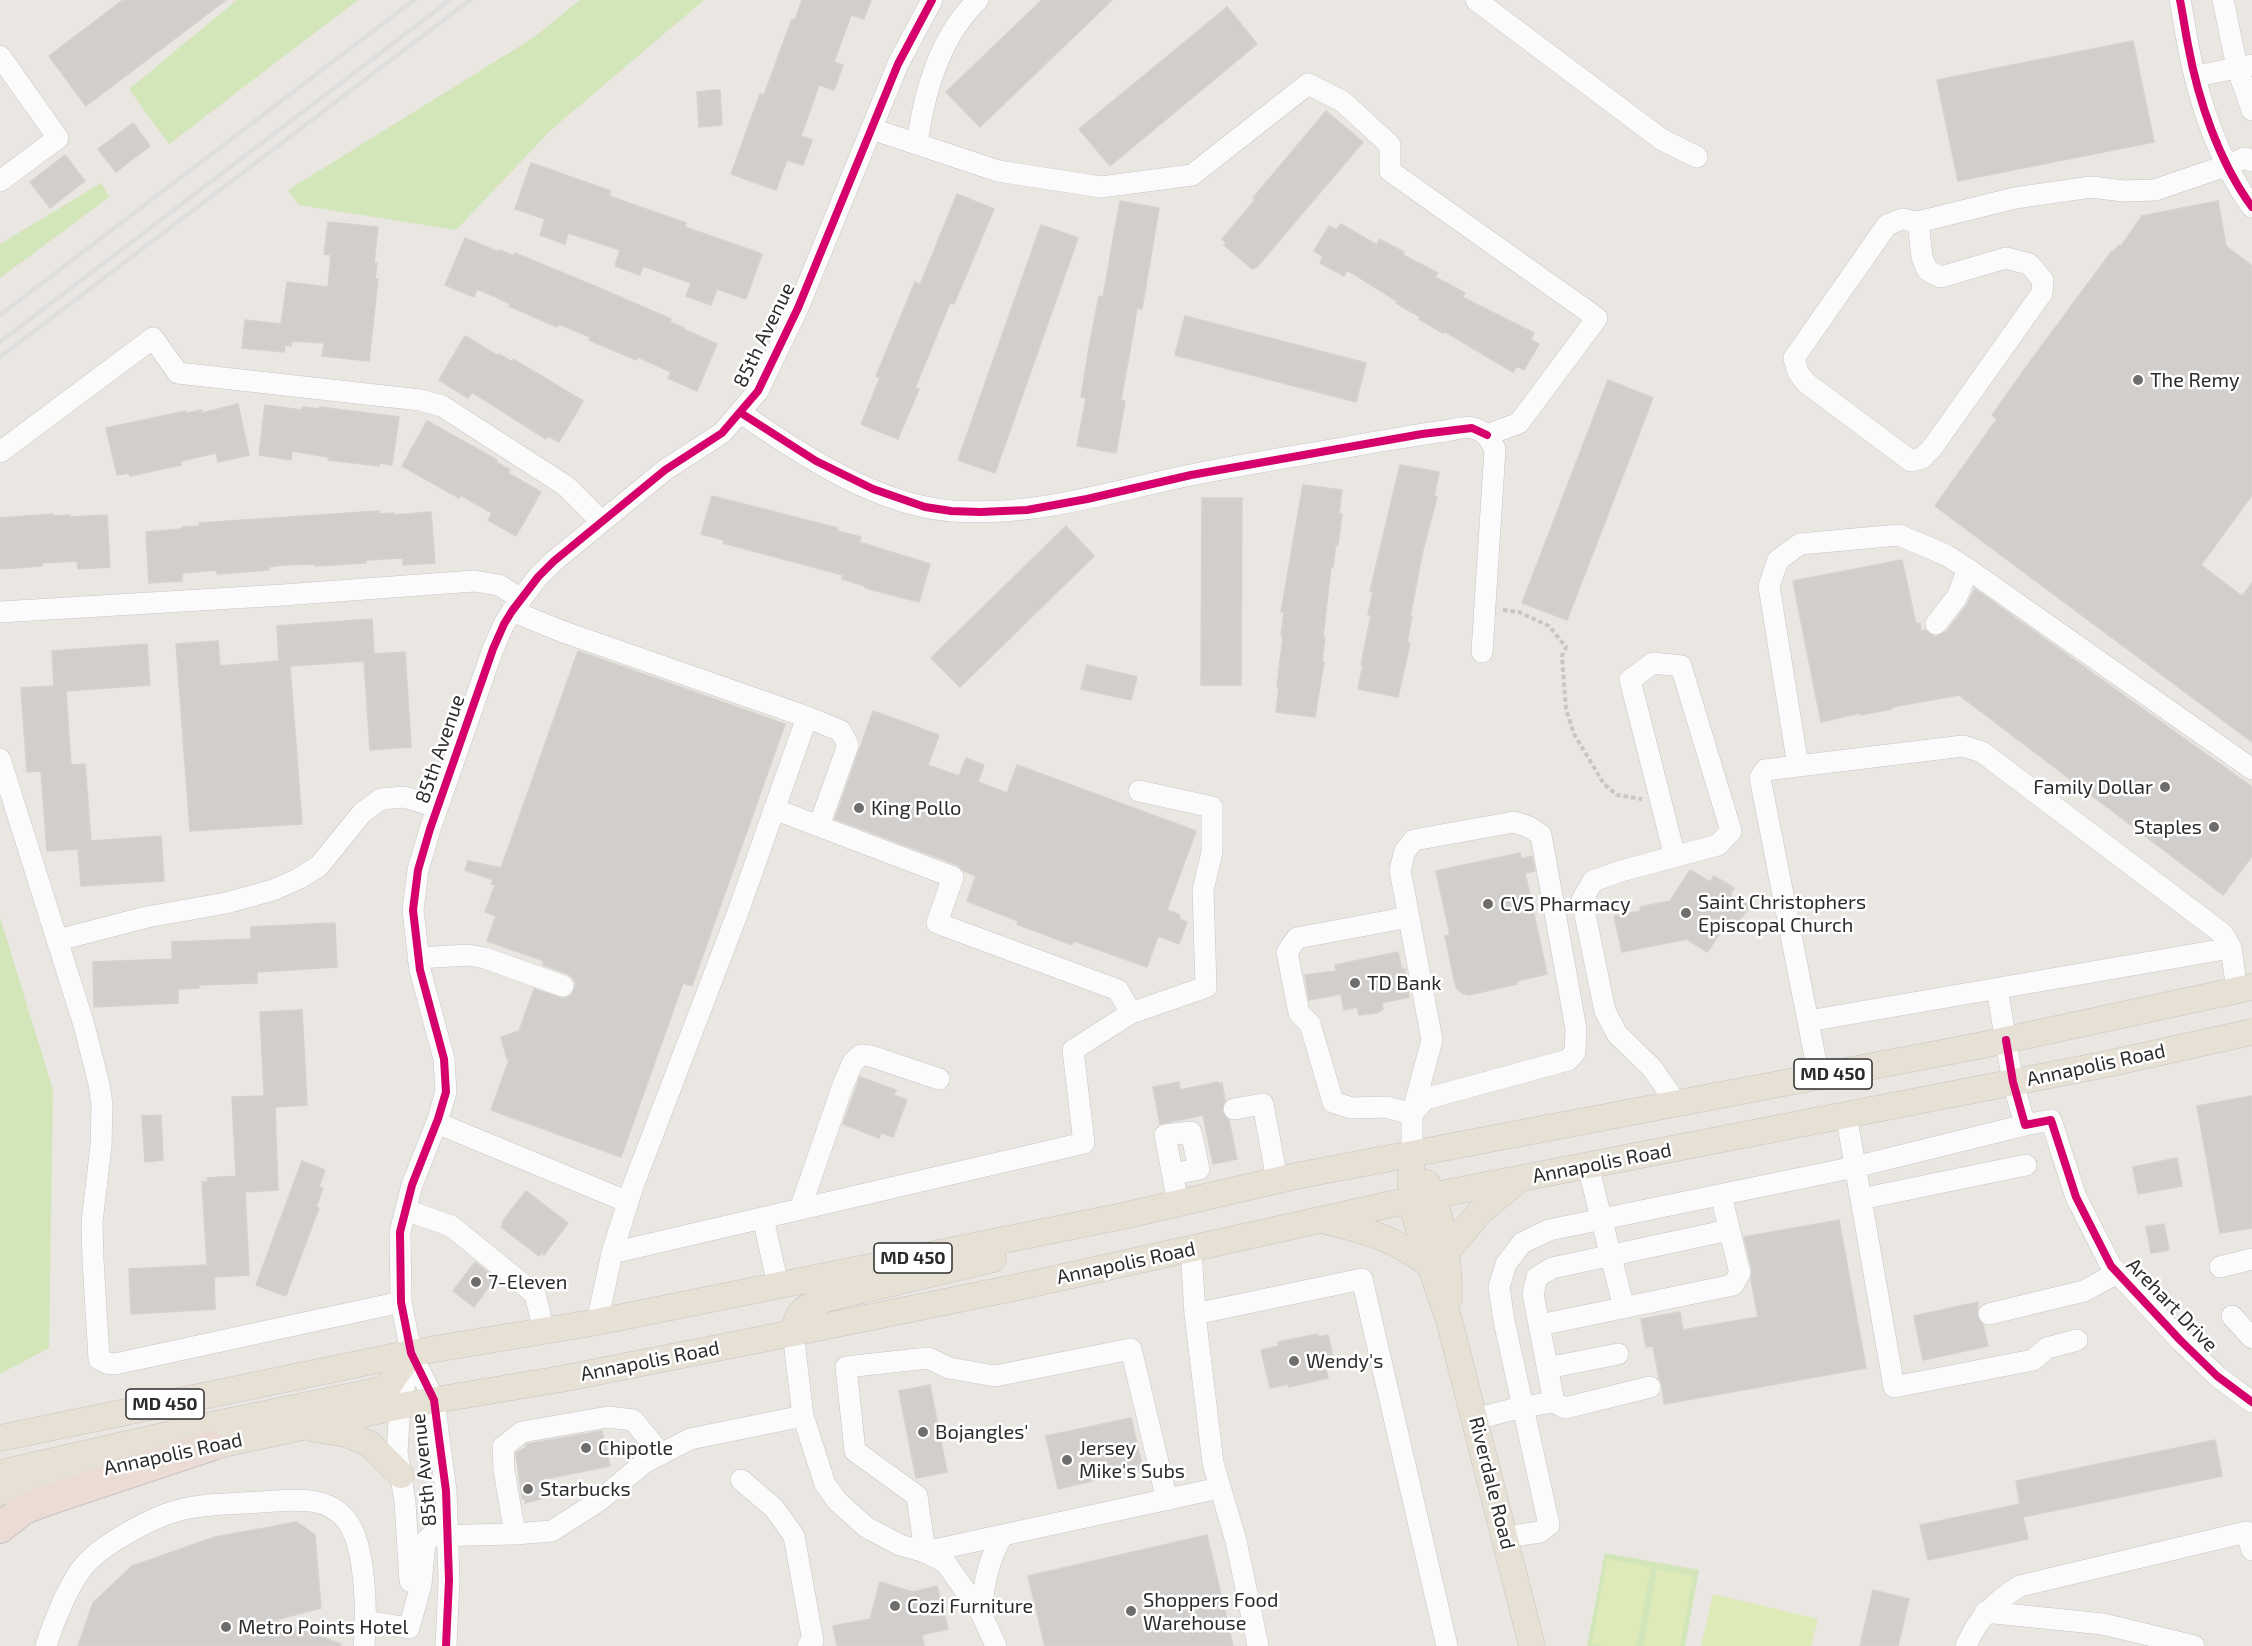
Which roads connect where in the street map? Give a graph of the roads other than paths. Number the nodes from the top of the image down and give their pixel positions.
1 (932, 0) edge
2 (978, 0) edge
3 (1476, 0) edge
4 (2180, 0) edge
5 (2223, 0) edge
6 (0, 56) edge
7 (2245, 66) edge
8 (2196, 76) junction
9 (2252, 110) edge
10 (872, 129) junction
11 (917, 144) junction
12 (1697, 157) dead end
13 (2252, 160) edge
14 (2228, 165) junction
15 (0, 181) edge
16 (2252, 207) edge
17 (1918, 222) junction
18 (741, 413) junction
19 (1487, 435) junction
20 (0, 452) edge
21 (601, 522) junction
22 (1968, 569) junction
23 (517, 605) junction
24 (0, 612) edge
25 (1936, 624) dead end
26 (1482, 652) dead end
27 (807, 717) junction
28 (0, 759) edge
29 (1798, 766) junction
30 (2252, 769) edge
31 (1139, 791) dead end
32 (437, 807) junction
33 (774, 809) junction
34 (819, 826) junction
35 (1675, 857) junction
36 (1409, 917) junction
37 (58, 940) junction
38 (2231, 948) junction
39 (418, 958) junction
40 (563, 986) dead end
41 (1997, 989) junction
42 (2244, 989) edge
43 (1131, 1013) junction
44 (1808, 1021) junction
45 (2252, 1032) edge
46 (2006, 1040) junction
47 (1819, 1077) junction
48 (939, 1079) dead end
49 (2013, 1082) junction
50 (1677, 1104) junction
51 (1234, 1109) dead end
52 (1412, 1114) junction
53 (1846, 1114) junction
54 (437, 1124) junction
55 (2025, 1125) junction
56 (1412, 1154) junction
57 (2026, 1165) dead end
58 (1588, 1166) junction
59 (1855, 1167) junction
60 (1173, 1174) dead end
61 (1519, 1179) junction
62 (1277, 1180) junction
63 (1721, 1195) junction
64 (1422, 1198) junction
65 (1861, 1199) junction
66 (628, 1202) junction
67 (1178, 1203) junction
68 (800, 1209) junction
69 (406, 1210) junction
70 (763, 1218) junction
71 (1600, 1219) junction
72 (1320, 1220) junction
73 (1073, 1226) junction
74 (1729, 1230) junction
75 (1191, 1249) junction
76 (612, 1253) junction
77 (1610, 1256) junction
78 (1439, 1258) junction
79 (2252, 1259) edge
80 (2220, 1267) dead end
81 (2117, 1273) junction
82 (778, 1285) junction
83 (401, 1302) junction
84 (1624, 1308) junction
85 (1195, 1314) junction
86 (1989, 1314) dead end
87 (2232, 1316) dead end
88 (597, 1322) junction
89 (1540, 1325) junction
90 (544, 1331) junction
91 (793, 1333) junction
92 (2252, 1338) edge
93 (2077, 1340) dead end
94 (411, 1353) junction
95 (1618, 1354) dead end
96 (1547, 1368) junction
97 (1650, 1387) dead end
98 (434, 1400) junction
99 (1554, 1402) junction
100 (2252, 1402) edge
101 (400, 1406) junction
102 (1522, 1407) junction
103 (803, 1416) junction
104 (1475, 1419) junction
105 (302, 1427) junction
106 (0, 1438) edge
107 (210, 1446) junction
108 (661, 1454) junction
109 (0, 1473) edge
110 (401, 1474) junction
111 (741, 1480) dead end
112 (1219, 1488) junction
113 (0, 1492) edge
114 (1167, 1500) junction
115 (0, 1528) edge
116 (515, 1534) junction
117 (447, 1535) junction
118 (1003, 1535) junction
119 (1506, 1537) junction
120 (2252, 1550) edge
121 (925, 1552) junction
122 (981, 1612) junction
123 (1985, 1612) junction
124 (366, 1621) junction
125 (408, 1637) edge
126 (811, 1644) edge
127 (46, 1646) edge
128 (364, 1646) edge
129 (446, 1646) edge
130 (996, 1646) edge
131 (1258, 1646) edge
132 (1447, 1646) edge
133 (1532, 1646) edge
134 (1966, 1646) edge
135 (2194, 1646) edge

1 - 10 street, 85th Avenue
2 - 11 street
3 - 12 street
4 - 8 street
5 - 7 street
6 - 15 street
7 - 8 street
7 - 9 street
8 - 14 street
10 - 11 street
10 - 18 street, 85th Avenue
11 - 19 street
13 - 14 street
14 - 16 street
14 - 17 street
17 - 17 street
18 - 19 street
18 - 21 street, 85th Avenue
19 - 26 street
20 - 21 street
21 - 23 street, 85th Avenue
22 - 25 street
22 - 29 street
22 - 30 street
23 - 24 street
23 - 27 street
23 - 32 street, 85th Avenue
27 - 33 street
27 - 34 street
28 - 37 street
29 - 38 street
29 - 44 street
31 - 43 street
32 - 37 street
32 - 39 street, 85th Avenue
33 - 34 street
33 - 66 street
34 - 43 street
35 - 35 street
35 - 50 street
36 - 52 street
36 - 52 street
36 - 52 street
37 - 83 street
38 - 41 street
38 - 42 street
39 - 40 street
39 - 54 street, 85th Avenue
41 - 44 street
41 - 46 street
42 - 46 main road, MD 450
43 - 68 street
44 - 47 street
45 - 49 main road, Annapolis Road / MD 450
46 - 47 main road, MD 450
46 - 49 street
47 - 50 main road, MD 450
48 - 68 street
49 - 53 main road, Annapolis Road / MD 450
49 - 55 street
50 - 56 main road, MD 450
51 - 62 street
52 - 56 street
53 - 58 main road, Annapolis Road / MD 450
53 - 59 street
54 - 66 street
54 - 69 street, 85th Avenue
55 - 59 street
55 - 81 street, Arehart Drive
56 - 62 main road, MD 450
56 - 64 main road, Riverdale Road
57 - 65 street
58 - 61 main road, Annapolis Road / MD 450
58 - 71 street
59 - 63 street
59 - 65 street
60 - 67 street
61 - 64 main road, Annapolis Road / MD 450
61 - 78 main road
62 - 67 main road, MD 450
63 - 71 street
63 - 74 street
64 - 72 main road, Annapolis Road / MD 450
64 - 78 main road, Riverdale Road
65 - 93 street
66 - 76 street
67 - 73 main road, MD 450
68 - 70 street
69 - 83 street, 85th Avenue
69 - 90 street
70 - 76 street
70 - 82 street
71 - 77 street
71 - 102 street
72 - 75 main road, Annapolis Road / MD 450
72 - 78 main road
73 - 82 main road, MD 450
73 - 91 main road
74 - 77 street
74 - 84 street
75 - 85 street
75 - 91 main road, Annapolis Road / MD 450
76 - 88 street
77 - 84 street
77 - 89 street
78 - 104 main road, Riverdale Road
79 - 80 street
81 - 86 street
81 - 100 street, Arehart Drive
82 - 88 main road, MD 450
83 - 94 street, 85th Avenue
84 - 89 street
85 - 112 street
85 - 132 street
87 - 92 street
88 - 90 main road, MD 450
89 - 96 street
90 - 94 main road, MD 450
91 - 98 main road, Annapolis Road / MD 450
91 - 103 street
94 - 98 street, 85th Avenue
94 - 101 street, 85th Avenue
94 - 106 main road, MD 450
94 - 109 main road
95 - 96 street
96 - 99 street
97 - 99 street
98 - 101 main road, Annapolis Road / MD 450
98 - 117 street, 85th Avenue
99 - 102 street
101 - 105 main road, Annapolis Road / MD 450
101 - 110 street, 85th Avenue
102 - 104 street
102 - 119 street
103 - 108 street
103 - 121 street
104 - 119 main road, Riverdale Road
105 - 107 main road, Annapolis Road / MD 450
105 - 110 main road
107 - 113 main road, Annapolis Road / MD 450
107 - 115 highway
108 - 116 street
108 - 116 street
110 - 125 street, 85th Avenue
111 - 126 street
112 - 114 street
112 - 131 street
114 - 118 street
114 - 121 street
116 - 117 street
117 - 125 street
117 - 129 street, 85th Avenue
118 - 121 street
118 - 122 street
119 - 133 main road, Riverdale Road
120 - 123 street
121 - 122 street
122 - 130 street
123 - 134 street
123 - 135 street
124 - 125 street
124 - 127 street
124 - 128 street

